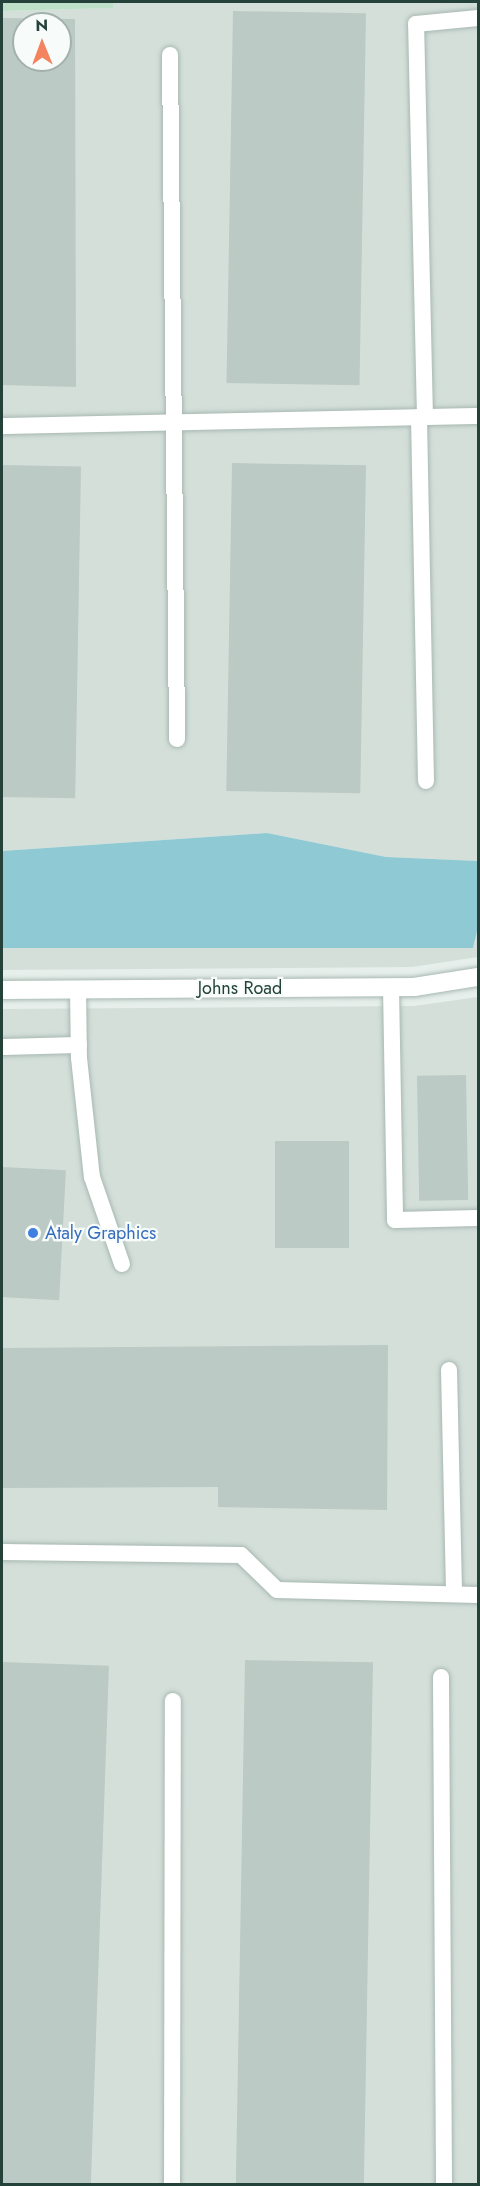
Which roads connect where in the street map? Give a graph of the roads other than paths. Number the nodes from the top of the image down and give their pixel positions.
1 (478, 18) edge
2 (171, 55) dead end
3 (478, 416) edge
4 (422, 417) junction
5 (174, 422) junction
6 (2, 426) edge
7 (177, 739) dead end
8 (426, 781) dead end
9 (478, 977) edge
10 (391, 987) junction
11 (78, 989) junction
12 (2, 990) edge
13 (79, 1045) junction
14 (2, 1047) edge
15 (478, 1218) edge
16 (122, 1264) dead end
17 (449, 1370) dead end
18 (2, 1552) edge
19 (454, 1594) junction
20 (478, 1595) edge
21 (441, 1677) dead end
22 (174, 1701) dead end
23 (172, 2184) edge
24 (444, 2184) edge

1 - 4 lane
2 - 5 lane
3 - 4 lane
4 - 5 lane
4 - 8 lane
5 - 6 lane
5 - 7 lane
9 - 10 street, Johns Road
10 - 11 street, Johns Road
10 - 15 lane
11 - 12 street, Johns Road
11 - 13 lane
13 - 14 lane
13 - 16 lane
17 - 19 lane
18 - 19 lane
19 - 20 lane
21 - 24 lane
22 - 23 lane

